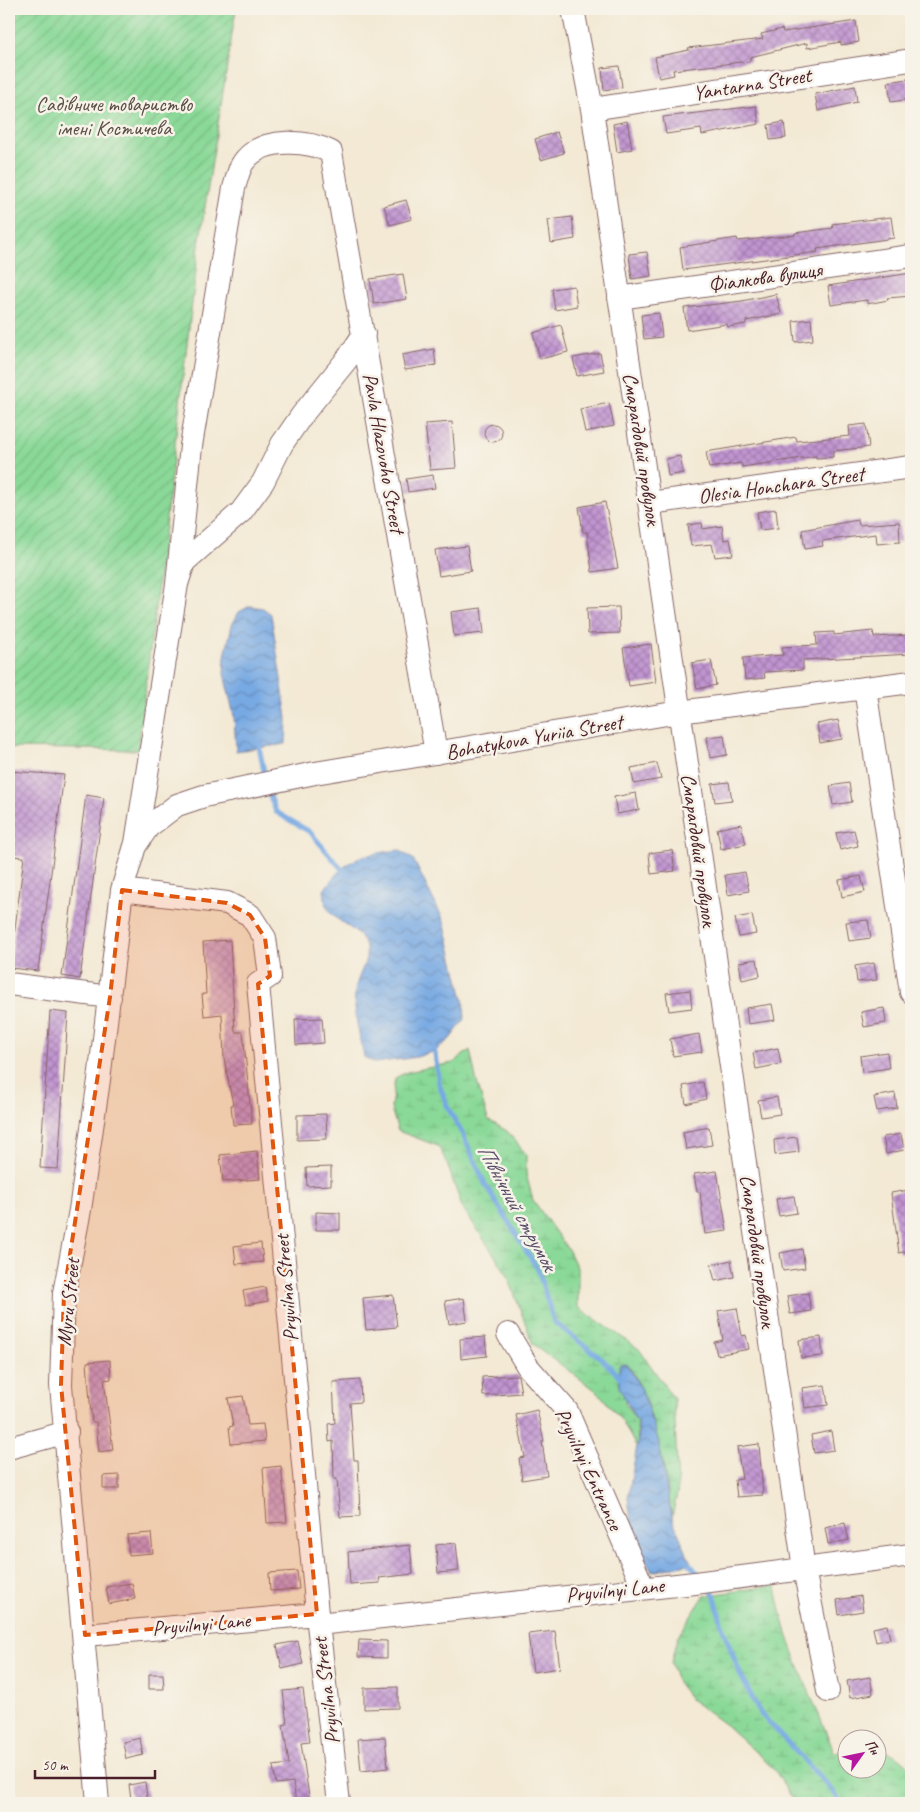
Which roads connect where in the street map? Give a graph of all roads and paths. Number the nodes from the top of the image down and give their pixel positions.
1 (573, 9) edge
2 (911, 60) edge
3 (592, 109) junction
4 (911, 256) edge
5 (619, 298) junction
6 (364, 334) junction
7 (911, 467) edge
8 (650, 503) junction
9 (176, 584) junction
10 (911, 682) edge
11 (865, 688) junction
12 (679, 712) junction
13 (436, 753) junction
14 (162, 814) joint
15 (135, 846) junction
16 (122, 890) junction
17 (9, 984) edge
18 (911, 992) edge
19 (110, 997) junction
20 (508, 1334) dead end
21 (67, 1432) junction
22 (9, 1448) edge
23 (911, 1555) edge
24 (804, 1569) junction
25 (642, 1587) junction
26 (318, 1619) junction
27 (85, 1635) junction
28 (828, 1690) dead end
29 (98, 1803) edge
30 (339, 1803) edge

1 - 3 street, Смарагдовий провулок
2 - 3 street, Yantarna Street
3 - 5 street, Смарагдовий провулок
4 - 5 street, Фіалкова вулиця
5 - 8 street, Смарагдовий провулок
6 - 9 street
6 - 9 street, Pavla Hlazovoho Street
6 - 13 street, Pavla Hlazovoho Street
7 - 8 street, Olesia Honchara Street
8 - 12 street, Смарагдовий провулок
9 - 15 street
10 - 11 street, Bohatykova Yuriia Street
11 - 12 street, Bohatykova Yuriia Street
11 - 18 street
12 - 13 street, Bohatykova Yuriia Street
12 - 24 street, Смарагдовий провулок
13 - 14 street, Bohatykova Yuriia Street
14 - 15 street, Myru Street
15 - 16 street, Myru Street
16 - 19 street, Myru Street
16 - 26 street, Pryvilna Street
17 - 19 street
19 - 21 street, Myru Street
20 - 25 street, Pryvilnyi Entrance
21 - 22 street
21 - 27 street, Myru Street
23 - 24 street, Pryvilnyi Lane
24 - 25 street, Pryvilnyi Lane
24 - 28 street, Смарагдовий провулок
25 - 26 street, Pryvilnyi Lane
26 - 27 street, Pryvilnyi Lane
26 - 30 street, Pryvilna Street
27 - 29 street, Myru Street

